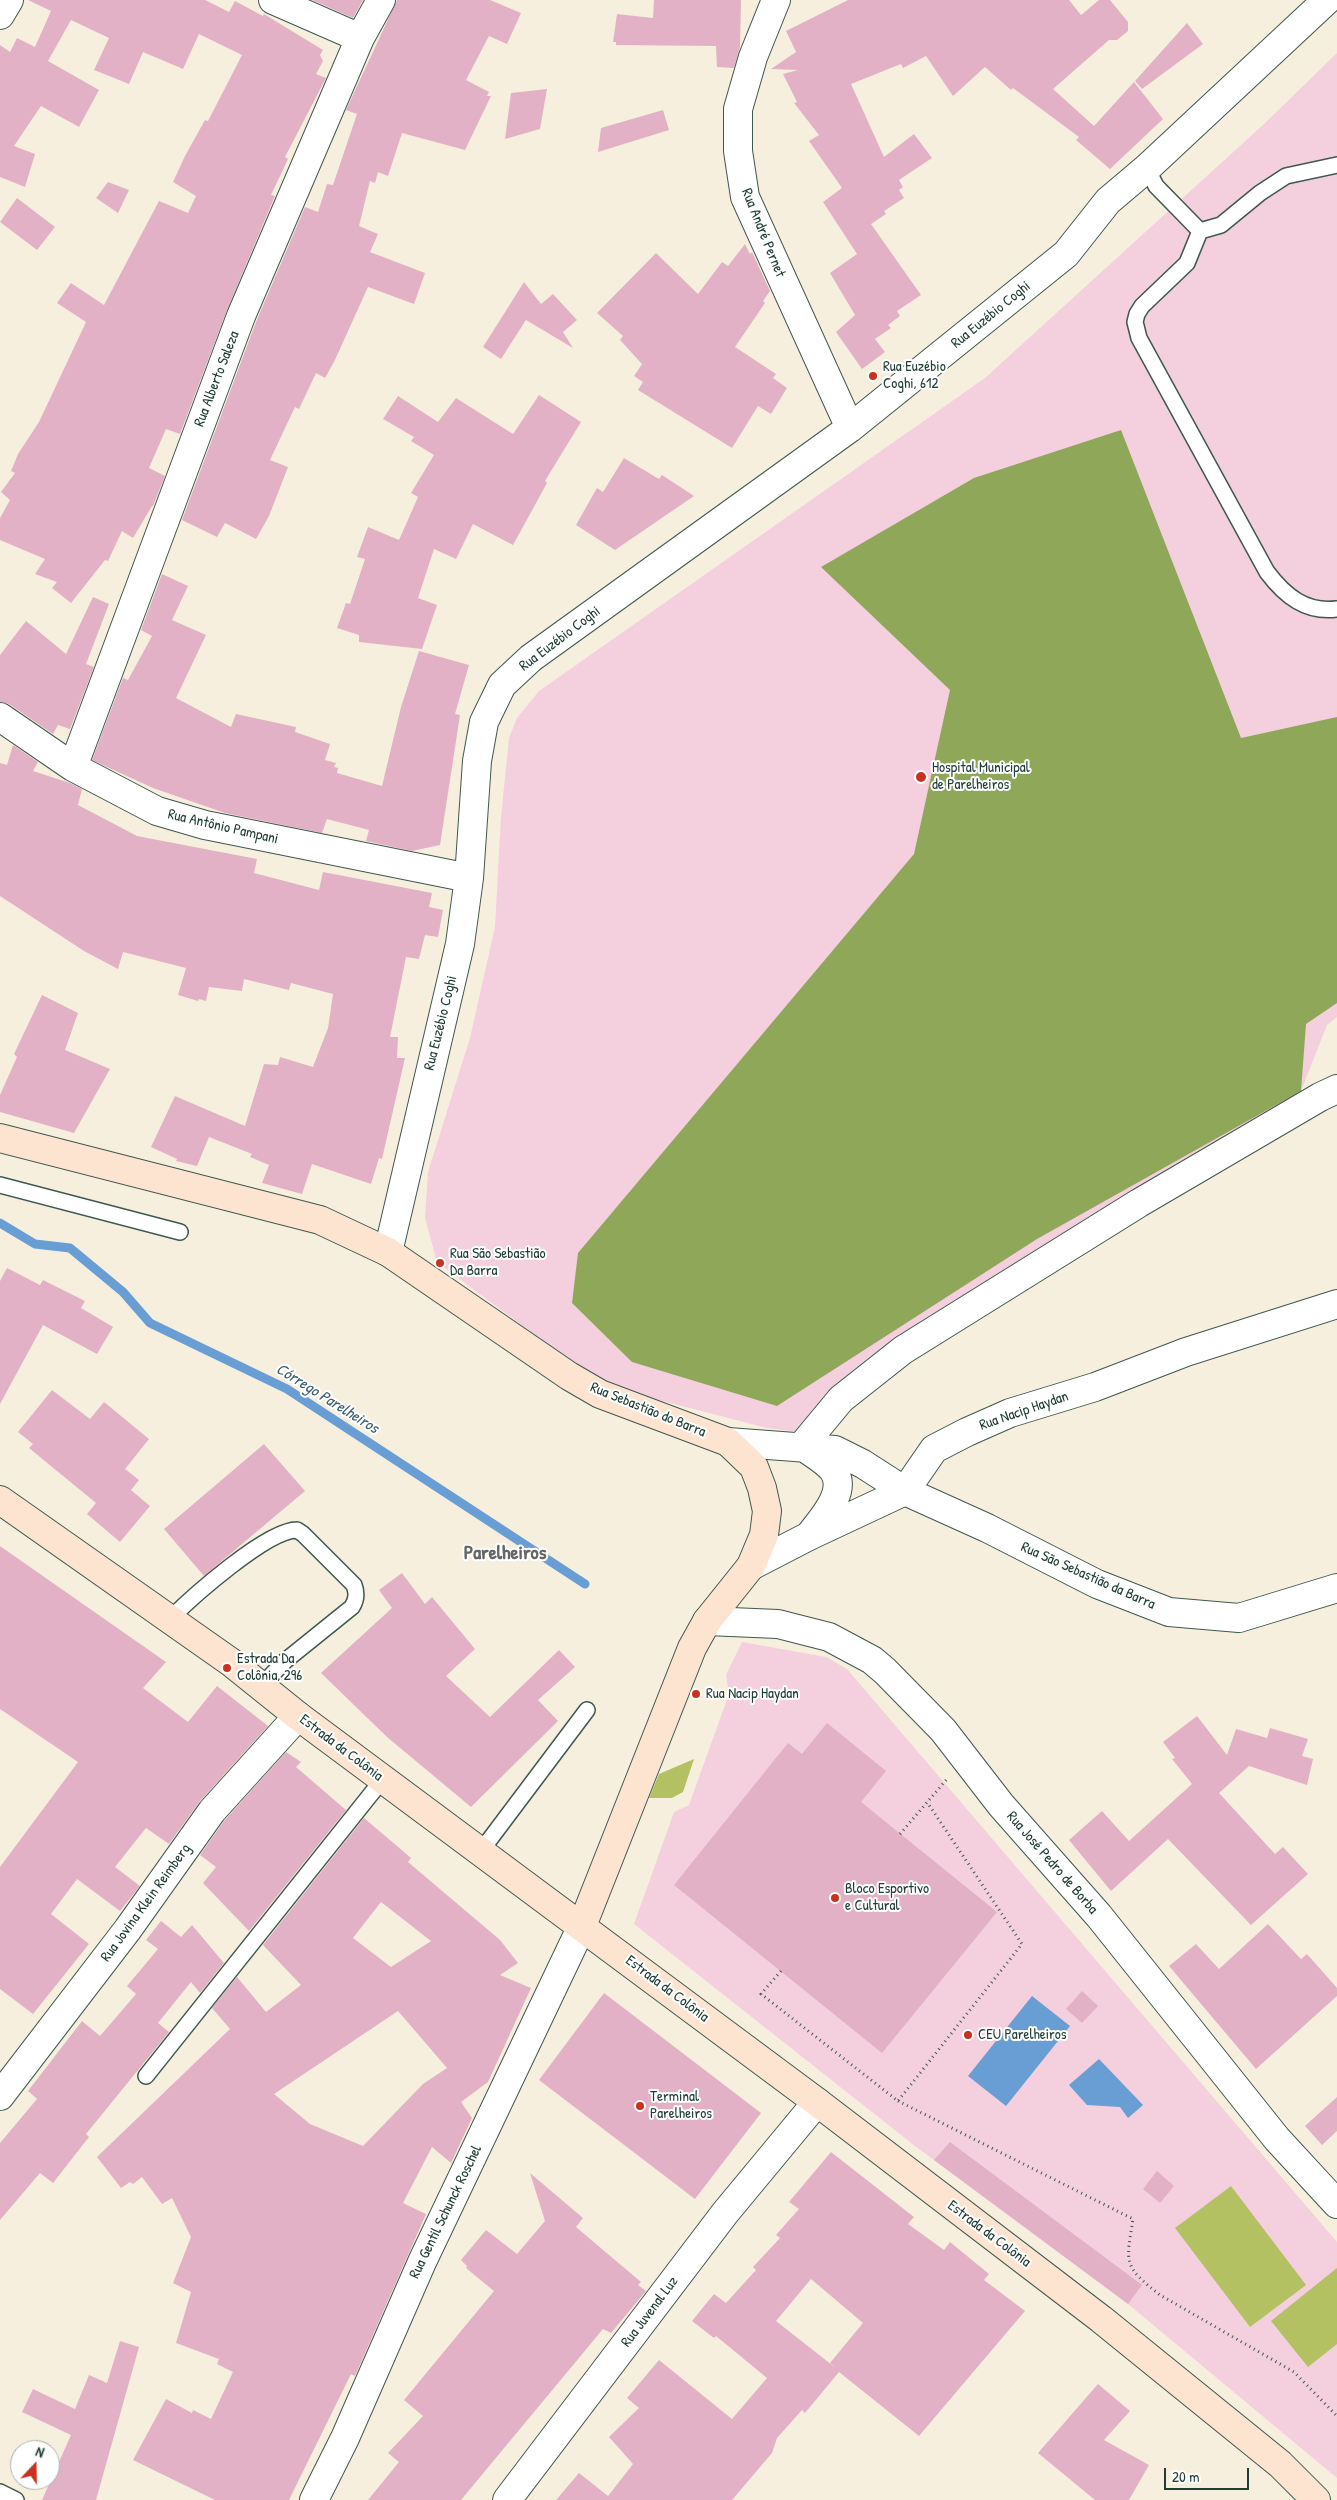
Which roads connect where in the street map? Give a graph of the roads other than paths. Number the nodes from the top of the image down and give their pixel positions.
1 (9, 0) edge
2 (273, 0) edge
3 (380, 0) edge
4 (776, 0) edge
5 (1327, 0) edge
6 (0, 15) edge
7 (360, 38) junction
8 (1337, 165) edge
9 (1146, 168) junction
10 (1200, 231) junction
11 (850, 428) junction
12 (1337, 610) edge
13 (0, 716) edge
14 (73, 767) junction
15 (469, 878) junction
16 (1337, 1089) edge
17 (0, 1138) edge
18 (0, 1185) edge
19 (180, 1232) dead end
20 (388, 1252) junction
21 (1337, 1304) edge
22 (728, 1442) junction
23 (802, 1446) junction
24 (905, 1491) junction
25 (0, 1500) edge
26 (809, 1536) junction
27 (752, 1566) junction
28 (1337, 1588) edge
29 (170, 1619) junction
30 (707, 1622) junction
31 (260, 1686) junction
32 (588, 1710) dead end
33 (298, 1716) junction
34 (383, 1779) junction
35 (482, 1852) junction
36 (582, 1926) junction
37 (146, 2076) dead end
38 (0, 2096) edge
39 (817, 2102) junction
40 (1337, 2204) edge
41 (0, 2492) edge
42 (16, 2500) edge
43 (314, 2500) edge
44 (507, 2500) edge
45 (1316, 2500) edge

1 - 6 street
2 - 7 street
3 - 7 street, Rua Alberto Saleza
4 - 11 street, Rua André Pernet
5 - 9 street, Rua Euzébio Coghi
7 - 14 street, Rua Alberto Saleza
8 - 10 lane
9 - 10 lane
9 - 11 street, Rua Euzébio Coghi
10 - 12 lane
11 - 15 street, Rua Euzébio Coghi
13 - 14 street, Rua Antônio Pampani
14 - 15 street, Rua Antônio Pampani
15 - 20 street, Rua Euzébio Coghi
16 - 23 street
17 - 20 main road
18 - 19 lane
20 - 22 main road, Rua Sebastião do Barra
21 - 24 street, Rua Nacip Haydan
22 - 23 street, Rua Sebastião do Barra
22 - 27 main road
23 - 24 street, Rua Sebastião do Barra
23 - 26 street
24 - 26 street
24 - 28 street, Rua São Sebastião da Barra
25 - 29 main road, Estrada da Colônia
26 - 27 street
27 - 30 main road
29 - 31 main road, Estrada da Colônia
29 - 31 lane
30 - 36 main road
30 - 40 street, Rua José Pedro de Borba
31 - 33 main road, Estrada da Colônia
32 - 35 lane
33 - 34 main road, Estrada da Colônia
33 - 38 street, Rua Jovina Klein Reimberg
34 - 35 main road, Estrada da Colônia
34 - 37 lane
35 - 36 main road, Estrada da Colônia
36 - 39 main road, Estrada da Colônia
36 - 43 street, Rua Gentil Schunck Roschel
39 - 44 street, Rua Juvenal Luz
39 - 45 main road, Estrada da Colônia
41 - 42 lane

